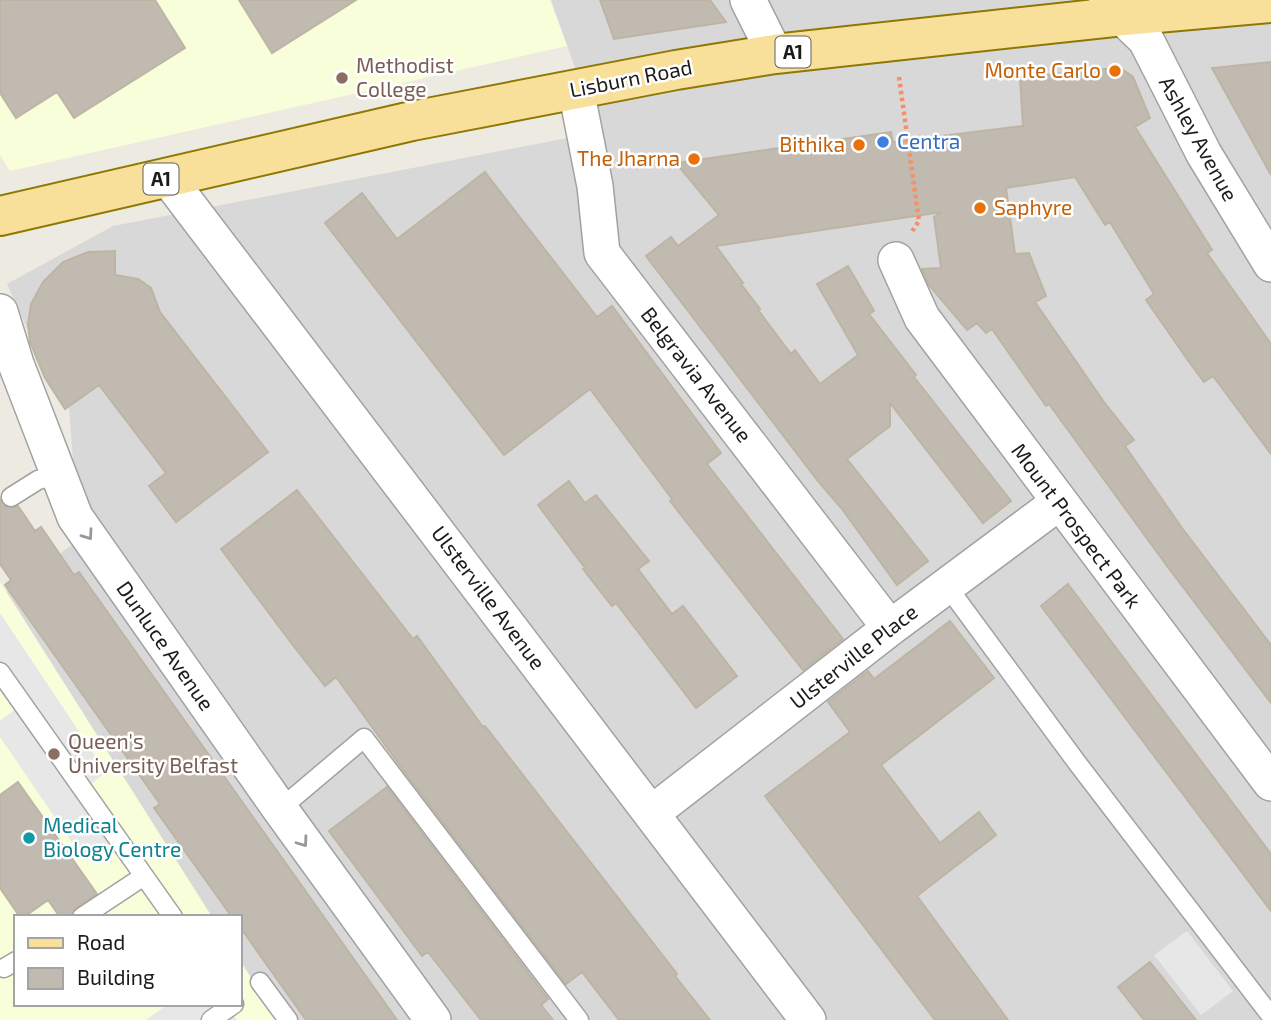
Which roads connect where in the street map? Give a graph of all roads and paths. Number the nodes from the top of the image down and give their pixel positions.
1 (748, 0) edge
2 (1271, 4) edge
3 (1114, 8) edge
4 (895, 41) junction
5 (775, 54) junction
6 (576, 90) junction
7 (167, 177) junction
8 (0, 216) edge
9 (896, 260) joint
10 (1271, 264) edge
11 (0, 312) edge
12 (58, 475) junction
13 (11, 497) dead end
14 (1058, 503) junction
15 (947, 586) junction
16 (890, 628) junction
17 (0, 672) edge
18 (1271, 783) edge
19 (279, 809) junction
20 (652, 813) junction
21 (144, 876) junction
22 (85, 915) edge
23 (172, 915) edge
24 (260, 982) dead end
25 (231, 1006) edge
26 (1271, 1016) edge
27 (211, 1020) edge
28 (288, 1020) edge
29 (433, 1020) edge
30 (579, 1020) edge
31 (808, 1020) edge

1 - 5 street
2 - 3 main road, Lisburn Road / A1
3 - 4 main road, Lisburn Road / A1
3 - 10 street, Ashley Avenue
4 - 5 main road, Lisburn Road / A1
4 - 9 path
5 - 6 main road, Lisburn Road / A1
6 - 7 main road, Lisburn Road / A1
6 - 16 street, Belgravia Avenue
7 - 8 main road, Lisburn Road / A1
7 - 20 street, Ulsterville Avenue
9 - 14 street, Mount Prospect Park
11 - 12 street, Dunluce Avenue
12 - 13 lane
12 -> 19 street, Dunluce Avenue
14 - 15 street, Ulsterville Place
14 - 18 street, Mount Prospect Park
15 - 16 street, Ulsterville Place
15 - 26 lane
16 - 20 street, Ulsterville Place
17 - 21 lane
19 -> 29 street, Dunluce Avenue
19 - 30 lane
20 - 31 street, Ulsterville Avenue
21 - 22 lane
21 - 23 lane
24 - 28 lane
25 - 27 lane

